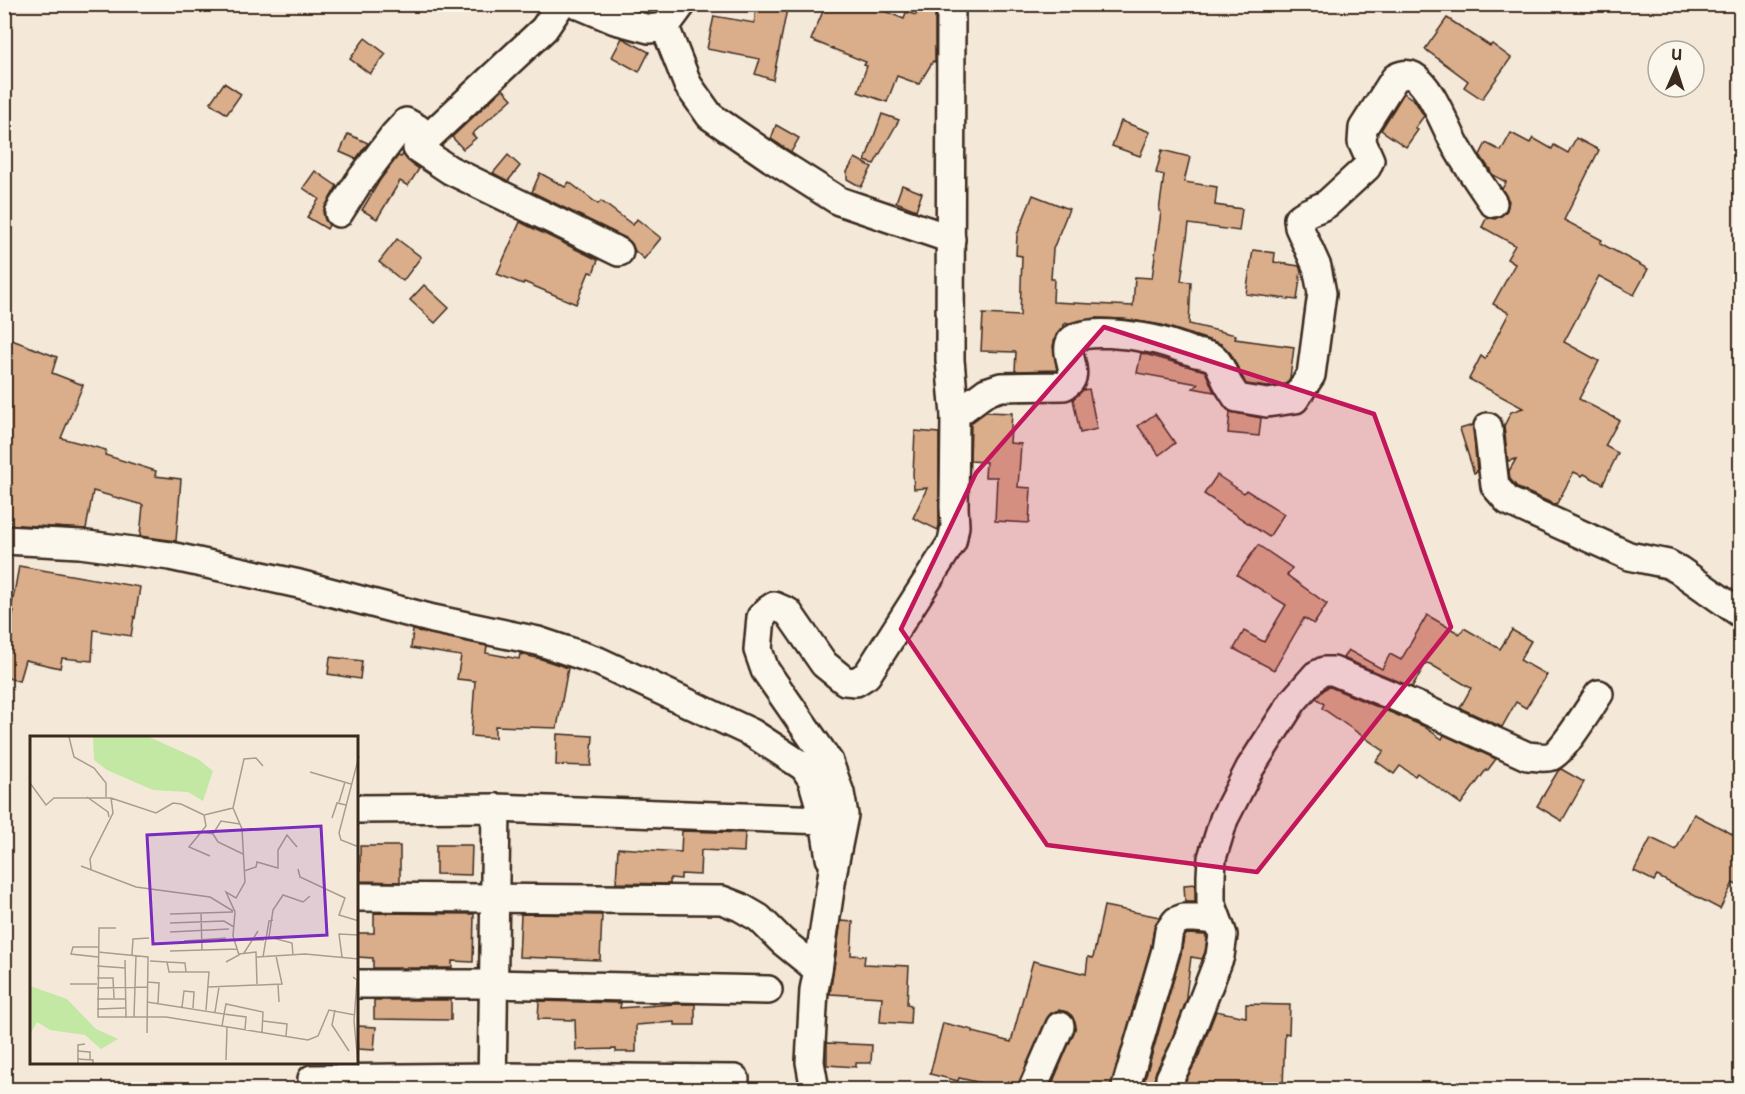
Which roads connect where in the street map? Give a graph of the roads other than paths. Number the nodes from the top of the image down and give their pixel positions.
1 (561, 4) edge
2 (577, 4) edge
3 (682, 4) edge
4 (951, 4) edge
5 (665, 27) junction
6 (428, 138) junction
7 (1493, 203) dead end
8 (339, 213) dead end
9 (951, 239) junction
10 (619, 252) dead end
11 (956, 415) junction
12 (1488, 427) dead end
13 (4, 540) edge
14 (1740, 614) edge
15 (1599, 694) dead end
16 (496, 808) junction
17 (358, 809) edge
18 (824, 820) junction
19 (833, 870) junction
20 (358, 897) edge
21 (493, 898) junction
22 (1217, 920) junction
23 (818, 970) junction
24 (358, 984) edge
25 (493, 984) junction
26 (768, 990) dead end
27 (1060, 1026) dead end
28 (312, 1079) dead end
29 (735, 1080) dead end
30 (492, 1083) edge
31 (815, 1089) edge
32 (1032, 1089) edge
33 (1125, 1089) edge
34 (1172, 1089) edge

1 - 6 street
2 - 5 street
3 - 5 street
4 - 9 street
5 - 9 street
6 - 8 street
6 - 10 street
7 - 11 street
9 - 11 street
11 - 19 street
12 - 14 street
13 - 18 street
15 - 22 street
16 - 17 street
16 - 18 street
16 - 21 street
18 - 19 street
19 - 23 street
20 - 21 street
21 - 23 street
21 - 25 street
22 - 33 street
22 - 34 street
23 - 31 street
24 - 25 street
25 - 26 street
25 - 30 street
27 - 32 street
28 - 30 street
29 - 30 street

